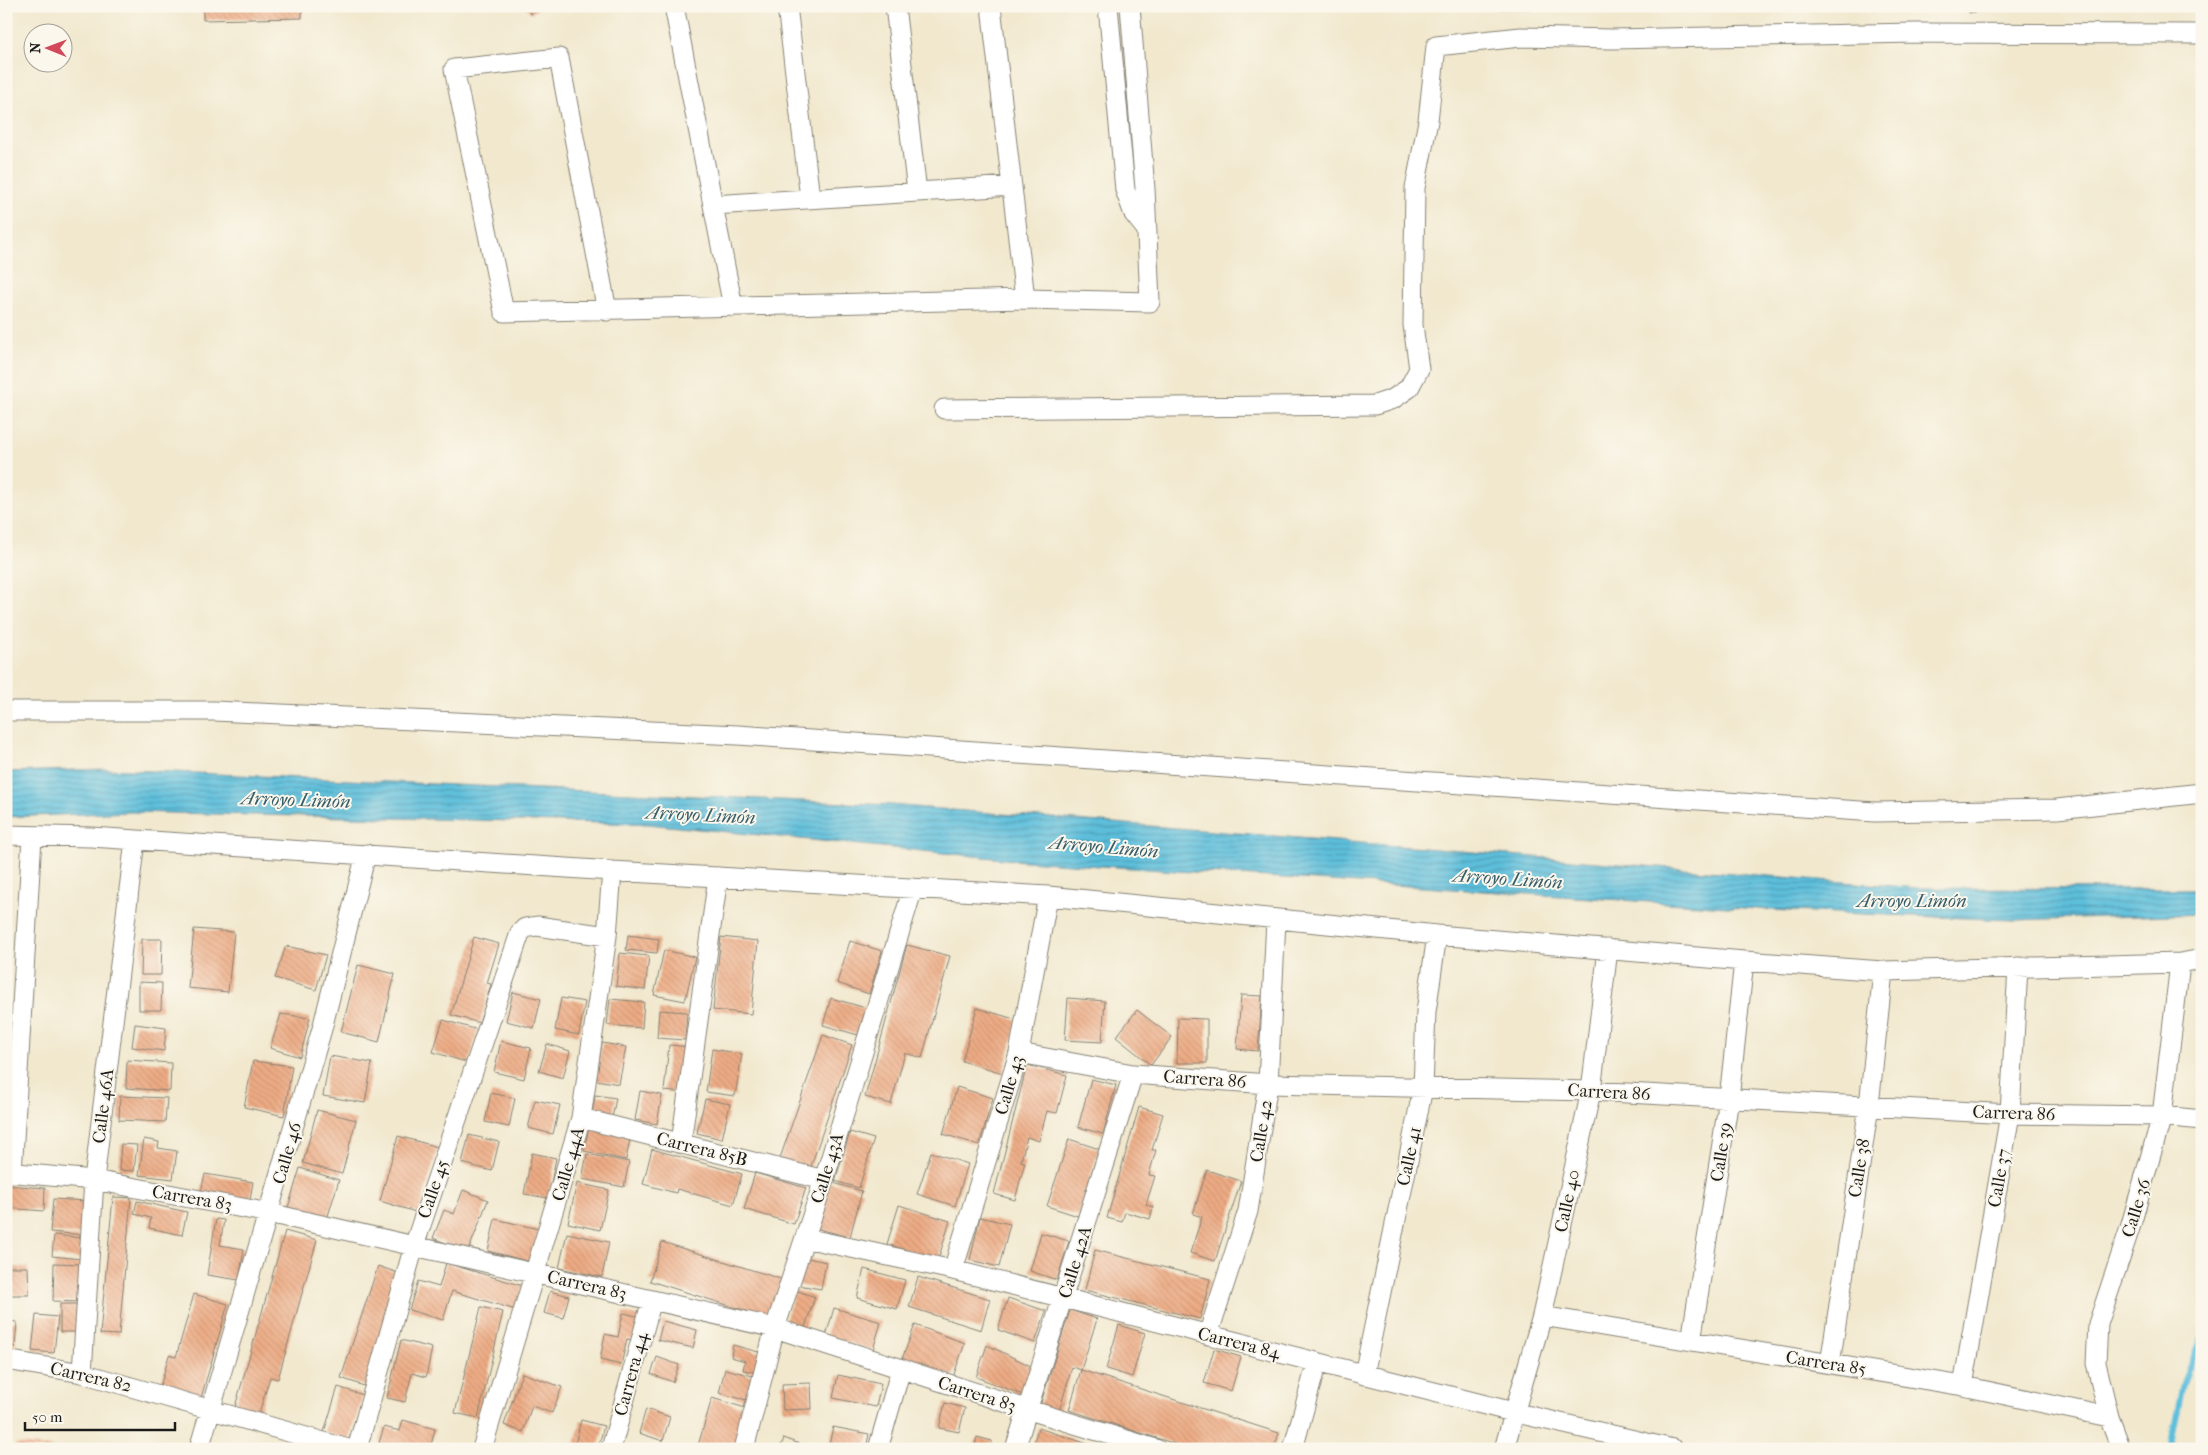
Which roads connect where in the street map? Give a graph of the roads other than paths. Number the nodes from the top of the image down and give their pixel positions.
1 (674, 6) edge
2 (787, 6) edge
3 (895, 6) edge
4 (991, 6) edge
5 (1108, 6) edge
6 (1130, 6) edge
7 (2202, 34) edge
8 (1012, 186) junction
9 (917, 192) junction
10 (810, 198) junction
11 (713, 205) junction
12 (1146, 229) junction
13 (1025, 299) junction
14 (733, 307) junction
15 (607, 311) junction
16 (944, 409) dead end
17 (6, 711) edge
18 (2202, 793) edge
19 (6, 835) edge
20 (32, 837) junction
21 (135, 840) junction
22 (366, 854) junction
23 (612, 872) junction
24 (718, 877) junction
25 (912, 888) junction
26 (1048, 896) junction
27 (1276, 920) junction
28 (1436, 935) junction
29 (607, 936) junction
30 (1608, 949) junction
31 (2202, 959) edge
32 (1744, 962) junction
33 (2180, 962) junction
34 (2018, 967) junction
35 (1883, 971) junction
36 (1019, 1053) junction
37 (1133, 1074) junction
38 (1268, 1084) junction
39 (1423, 1088) junction
40 (1591, 1091) junction
41 (1729, 1099) junction
42 (1868, 1106) junction
43 (2010, 1114) junction
44 (2162, 1116) junction
45 (581, 1118) junction
46 (2202, 1120) edge
47 (681, 1144) junction
48 (9, 1173) edge
49 (94, 1180) junction
50 (824, 1180) junction
51 (269, 1213) junction
52 (805, 1238) junction
53 (414, 1246) junction
54 (953, 1270) junction
55 (536, 1274) junction
56 (1064, 1298) junction
57 (652, 1300) junction
58 (1542, 1316) junction
59 (774, 1328) junction
60 (1208, 1335) junction
61 (1691, 1341) junction
62 (6, 1360) edge
63 (1317, 1362) junction
64 (1830, 1364) junction
65 (901, 1369) junction
66 (82, 1373) junction
67 (1364, 1375) junction
68 (1963, 1386) junction
69 (211, 1408) junction
70 (1026, 1409) junction
71 (1513, 1412) junction
72 (2110, 1417) junction
73 (1151, 1448) edge
74 (199, 1449) edge
75 (348, 1449) edge
76 (357, 1449) edge
77 (482, 1449) edge
78 (611, 1449) edge
79 (744, 1449) edge
80 (878, 1449) edge
81 (1015, 1449) edge
82 (1293, 1449) edge
83 (1504, 1449) edge
84 (1673, 1449) edge
85 (2121, 1449) edge

1 - 11 street
2 - 10 street
3 - 9 street
4 - 8 street
5 - 12 street
6 - 12 street
7 - 16 street
8 - 9 street
8 - 13 street
9 - 10 street
10 - 11 street
11 - 14 street
12 - 13 street
13 - 14 street
14 - 15 street
15 - 15 street
17 - 18 street
19 - 20 street
20 - 21 street
20 - 48 street
21 - 22 street
21 - 49 street, Calle 46A
22 - 23 street
22 - 51 street, Calle 46
23 - 24 street
23 - 29 street, Calle 44A
24 - 25 street
24 - 47 street
25 - 26 street
25 - 50 street, Calle 43A
26 - 27 street
26 - 36 street, Calle 43
27 - 28 street
27 - 38 street, Calle 42
28 - 30 street
28 - 39 street, Calle 41
29 - 45 street, Calle 44A
29 - 53 street, Calle 45
30 - 32 street
30 - 40 street, Calle 40
31 - 33 street
32 - 35 street
32 - 41 street, Calle 39
33 - 34 street
33 - 44 street, Calle 36
34 - 35 street
34 - 43 street, Calle 37
35 - 42 street, Calle 38
36 - 37 street, Carrera 86
36 - 54 street, Calle 43
37 - 38 street, Carrera 86
37 - 56 street, Calle 42A
38 - 39 street, Carrera 86
38 - 60 street, Calle 42
39 - 40 street, Carrera 86
39 - 67 street, Calle 41
40 - 41 street, Carrera 86
40 - 58 street, Calle 40
41 - 42 street, Carrera 86
41 - 61 street, Calle 39
42 - 43 street, Carrera 86
42 - 64 street, Calle 38
43 - 44 street, Carrera 86
43 - 68 street, Calle 37
44 - 46 street, Carrera 86
44 - 72 street, Calle 36
45 - 47 street, Carrera 85B
45 - 55 street, Calle 44A
47 - 50 street, Carrera 85B
48 - 49 street, Carrera 83
49 - 51 street, Carrera 83
49 - 66 street, Calle 46A
50 - 52 street, Calle 43A
51 - 53 street, Carrera 83
51 - 69 street, Calle 46
52 - 54 street, Carrera 84
52 - 59 street, Calle 43A
53 - 55 street, Carrera 83
53 - 76 street, Calle 45
54 - 56 street, Carrera 84
55 - 57 street, Carrera 83
55 - 77 street, Calle 44A
56 - 60 street, Carrera 84
56 - 70 street, Calle 42A
57 - 59 street, Carrera 83
57 - 78 street, Carrera 44
58 - 61 street, Carrera 85
58 - 71 street, Calle 40
59 - 65 street, Carrera 83
59 - 79 street, Calle 43A
60 - 63 street, Carrera 84
61 - 64 street, Carrera 85
62 - 66 street, Carrera 82
63 - 67 street, Carrera 84
63 - 82 street
64 - 68 street, Carrera 85
65 - 70 street, Carrera 83
65 - 80 street
66 - 69 street, Carrera 82
67 - 71 street, Carrera 84
68 - 72 street, Carrera 85
69 - 74 street, Calle 46
69 - 75 street, Carrera 82
70 - 73 street, Carrera 83
70 - 81 street, Calle 42A
71 - 83 street, Calle 40
71 - 84 street, Carrera 84
72 - 85 street, Calle 36

